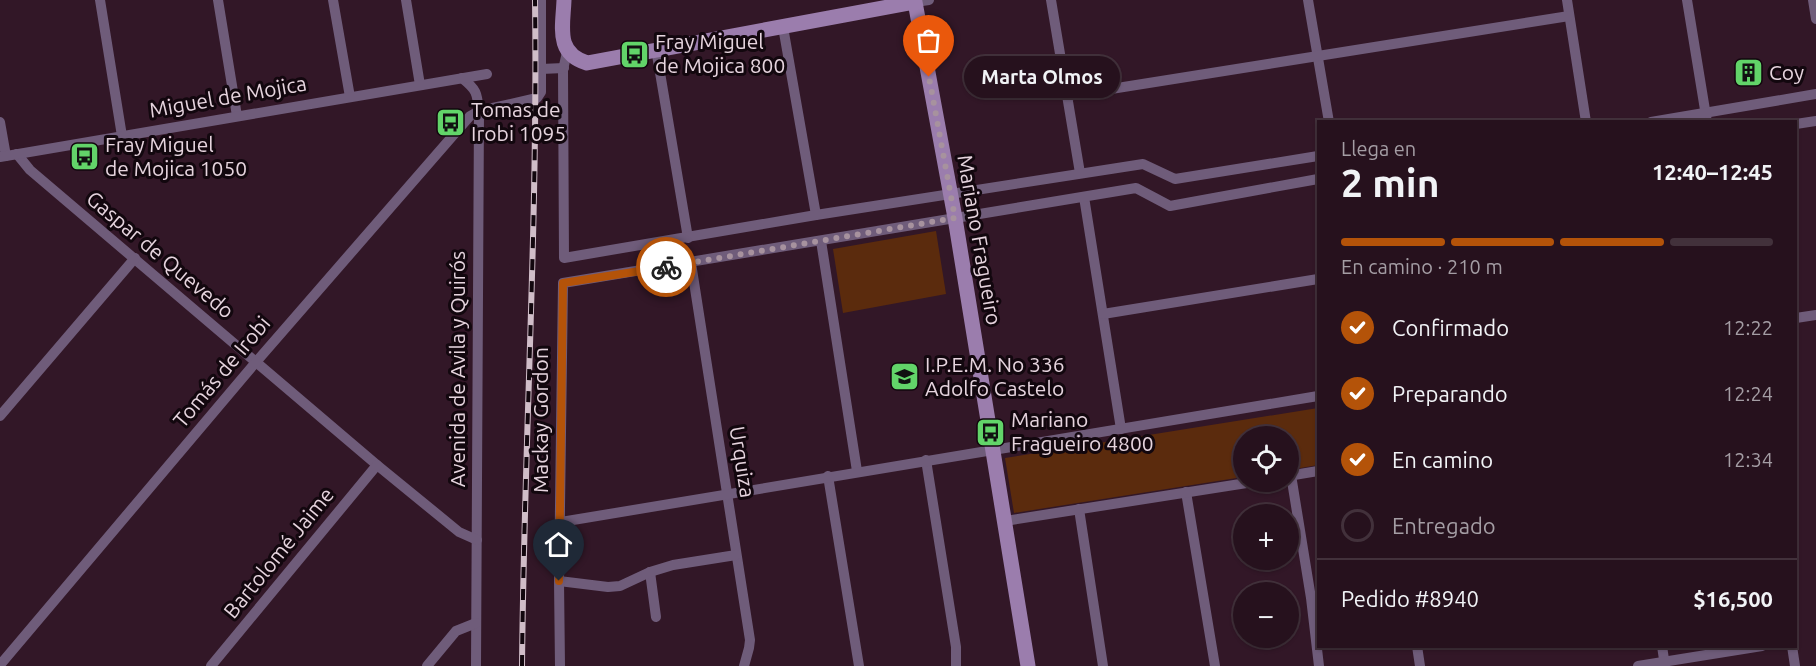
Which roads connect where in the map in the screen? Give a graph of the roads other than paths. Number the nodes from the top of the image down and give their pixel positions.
1 (100, 0) edge
2 (218, 0) edge
3 (333, 0) edge
4 (406, 0) edge
5 (541, 0) edge
6 (564, 0) edge
7 (1051, 0) edge
8 (1308, 0) edge
9 (1567, 0) edge
10 (1687, 0) edge
11 (1812, 0) edge
12 (920, 1) edge
13 (1569, 16) junction
14 (1816, 19) edge
15 (783, 27) junction
16 (656, 49) junction
17 (567, 51) junction
18 (1318, 56) junction
19 (564, 68) junction
20 (541, 69) junction
21 (487, 74) dead end
22 (462, 78) junction
23 (420, 85) junction
24 (1816, 94) edge
25 (1067, 96) junction
26 (350, 97) junction
27 (479, 111) junction
28 (237, 117) junction
29 (1706, 117) edge
30 (1329, 120) edge
31 (1586, 120) edge
32 (1673, 120) edge
33 (1816, 121) edge
34 (0, 122) edge
35 (1797, 124) edge
36 (122, 136) junction
37 (7, 156) edge
38 (1317, 156) edge
39 (1080, 173) junction
40 (1317, 179) edge
41 (950, 193) junction
42 (1084, 197) junction
43 (816, 215) junction
44 (955, 218) junction
45 (688, 238) junction
46 (820, 241) junction
47 (135, 258) junction
48 (691, 263) junction
49 (1317, 279) edge
50 (1103, 314) junction
51 (1816, 315) edge
52 (1797, 318) edge
53 (256, 362) junction
54 (1317, 396) edge
55 (0, 416) edge
56 (1121, 429) junction
57 (993, 449) junction
58 (926, 460) junction
59 (377, 465) junction
60 (857, 471) junction
61 (1317, 471) edge
62 (1299, 474) edge
63 (828, 476) junction
64 (1233, 485) edge
65 (1186, 492) junction
66 (1293, 492) edge
67 (727, 494) junction
68 (1079, 509) junction
69 (1005, 521) junction
70 (561, 522) junction
71 (477, 540) junction
72 (736, 555) junction
73 (650, 572) junction
74 (559, 581) junction
75 (656, 617) dead end
76 (476, 623) junction
77 (1417, 648) edge
78 (1662, 648) edge
79 (1751, 648) edge
80 (1792, 648) edge
81 (1665, 664) edge
82 (0, 665) edge
83 (212, 666) edge
84 (427, 666) edge
85 (476, 666) edge
86 (560, 666) edge
87 (744, 666) edge
88 (859, 666) edge
89 (956, 666) edge
90 (1029, 666) edge
91 (1103, 666) edge
92 (1215, 666) edge
93 (1319, 666) edge
94 (1420, 666) edge
95 (1638, 666) edge
96 (1795, 666) edge

1 - 36 street
2 - 28 street
3 - 26 street
4 - 23 street
5 - 20 street
6 - 17 main road
7 - 25 street
8 - 18 street
9 - 13 street
10 - 29 street
11 - 14 street
12 - 15 main road
12 - 41 main road, Mariano Fragueiro
13 - 18 street
13 - 31 street
15 - 16 main road
15 - 43 street
16 - 17 main road
16 - 45 street
17 - 19 street
18 - 25 street
18 - 30 street
19 - 20 street
19 - 45 street
20 - 27 street
21 - 22 street, Miguel de Mojica
22 - 23 street, Miguel de Mojica
22 - 27 street, Avenida de Avila y Quirós
23 - 26 street, Miguel de Mojica
24 - 29 street
25 - 39 street
26 - 28 street, Miguel de Mojica
27 - 53 street, Tomás de Irobi
27 - 71 street, Avenida de Avila y Quirós
28 - 36 street, Miguel de Mojica
29 - 32 street
33 - 35 street
34 - 37 street
36 - 37 street, Miguel de Mojica
37 - 47 street, Gaspar de Quevedo
38 - 39 street
39 - 41 street
40 - 42 street
41 - 43 street
41 - 44 main road, Mariano Fragueiro
42 - 44 street
42 - 50 street
43 - 45 street
44 - 46 street
44 - 57 main road, Mariano Fragueiro
46 - 48 street
46 - 60 street
47 - 53 street, Gaspar de Quevedo
47 - 55 street
48 - 67 street, Urquiza
48 - 70 street, Mackay Gordon
49 - 50 street
50 - 56 street
51 - 52 street
53 - 59 street, Gaspar de Quevedo
53 - 82 street, Tomás de Irobi
54 - 56 street
56 - 57 street
57 - 58 street
57 - 69 main road, Mariano Fragueiro
58 - 60 street
58 - 89 street
59 - 71 street, Gaspar de Quevedo
59 - 83 street, Bartolomé Jaime
60 - 63 street
61 - 62 street
63 - 67 street
63 - 88 street
64 - 65 street
65 - 68 street
65 - 92 street
66 - 93 street
67 - 70 street
67 - 72 street, Urquiza
68 - 69 street
68 - 91 street
69 - 90 main road, Mariano Fragueiro
70 - 74 street, Mackay Gordon
71 - 76 street, Avenida de Avila y Quirós
72 - 73 street
72 - 87 street, Urquiza
73 - 74 street
73 - 75 street
74 - 86 street, Mackay Gordon
76 - 84 street
76 - 85 street, Avenida de Avila y Quirós
77 - 94 street
78 - 81 street
79 - 81 street
80 - 96 street
81 - 95 street

